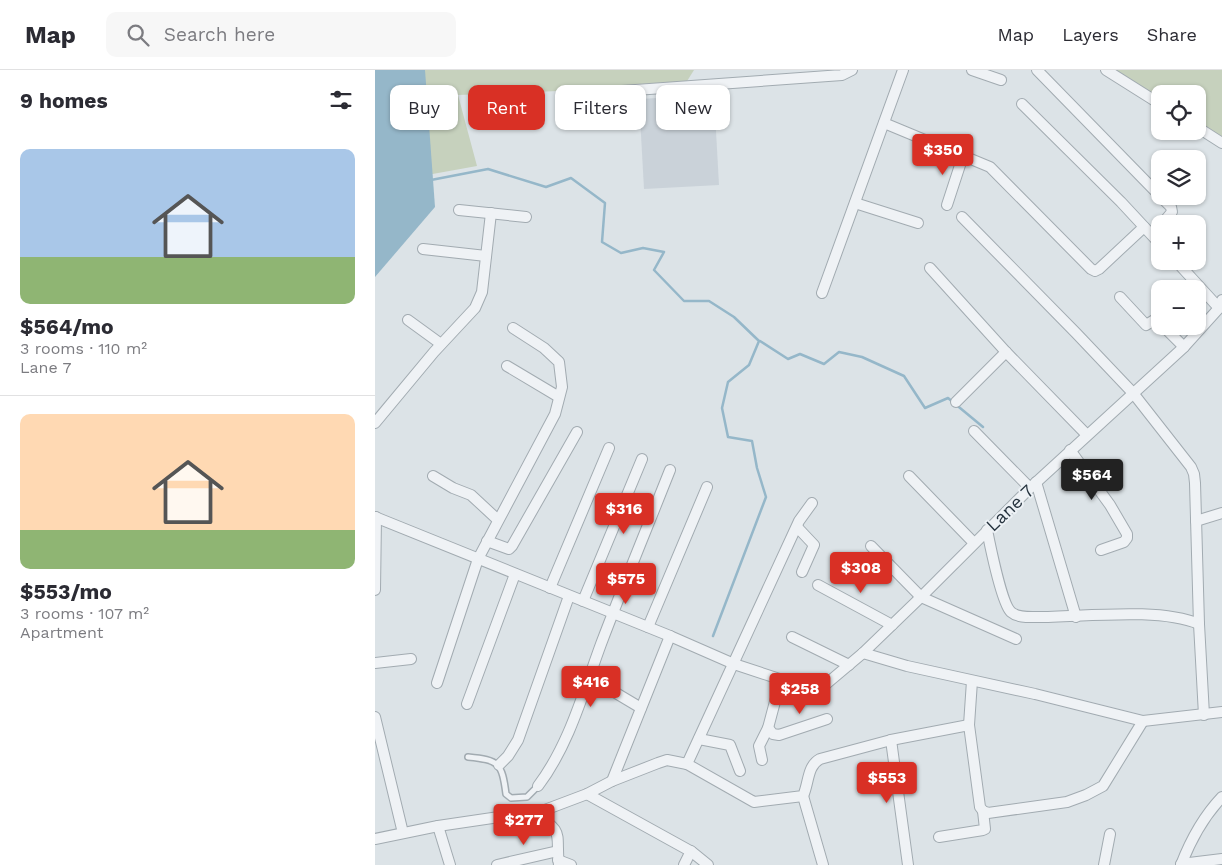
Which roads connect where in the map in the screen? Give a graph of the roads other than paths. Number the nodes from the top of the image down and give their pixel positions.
1 (852, 70) edge
2 (903, 70) edge
3 (972, 70) edge
4 (1037, 70) edge
5 (1106, 70) edge
6 (1001, 80) dead end
7 (646, 90) edge
8 (1151, 98) edge
9 (1022, 104) dead end
10 (884, 123) junction
11 (1206, 133) edge
12 (1222, 143) edge
13 (963, 156) junction
14 (1151, 187) edge
15 (855, 203) junction
16 (947, 204) dead end
17 (459, 210) dead end
18 (491, 213) junction
19 (526, 217) dead end
20 (962, 217) dead end
21 (918, 223) dead end
22 (1144, 227) junction
23 (1151, 235) edge
24 (423, 249) dead end
25 (486, 256) junction
26 (930, 268) dead end
27 (1185, 270) edge
28 (822, 293) dead end
29 (1120, 297) dead end
30 (1220, 304) edge
31 (408, 320) dead end
32 (1151, 322) edge
33 (513, 328) dead end
34 (1172, 335) edge
35 (441, 344) junction
36 (1184, 348) junction
37 (1006, 352) junction
38 (507, 366) dead end
39 (1133, 393) junction
40 (559, 397) junction
41 (956, 402) dead end
42 (375, 423) edge
43 (974, 430) dead end
44 (577, 432) dead end
45 (1087, 435) junction
46 (609, 448) dead end
47 (1070, 450) junction
48 (642, 459) dead end
49 (670, 470) dead end
50 (433, 476) dead end
51 (909, 476) dead end
52 (1033, 485) junction
53 (707, 487) dead end
54 (812, 503) dead end
55 (1222, 513) edge
56 (376, 517) edge
57 (498, 520) junction
58 (1196, 521) junction
59 (797, 527) junction
60 (987, 530) junction
61 (487, 541) junction
62 (974, 543) junction
63 (871, 546) dead end
64 (1101, 550) dead end
65 (478, 559) junction
66 (802, 572) dead end
67 (515, 574) junction
68 (818, 585) dead end
69 (551, 588) junction
70 (375, 590) edge
71 (569, 596) junction
72 (921, 597) junction
73 (583, 601) junction
74 (613, 614) junction
75 (1076, 617) junction
76 (1199, 624) junction
77 (891, 625) junction
78 (648, 627) junction
79 (670, 636) junction
80 (792, 637) dead end
81 (1016, 639) dead end
82 (863, 653) junction
83 (411, 659) dead end
84 (375, 663) edge
85 (734, 664) junction
86 (849, 665) junction
87 (589, 677) junction
88 (781, 678) junction
89 (972, 680) junction
90 (437, 683) dead end
91 (467, 704) dead end
92 (641, 708) junction
93 (1222, 712) edge
94 (1204, 715) junction
95 (375, 717) edge
96 (827, 719) dead end
97 (1143, 721) junction
98 (969, 724) junction
99 (768, 728) junction
100 (699, 739) junction
101 (891, 740) junction
102 (468, 757) dead end
103 (761, 760) dead end
104 (687, 764) junction
105 (499, 765) junction
106 (741, 771) dead end
107 (612, 781) junction
108 (538, 786) joint
109 (587, 794) junction
110 (803, 796) junction
111 (1222, 797) edge
112 (983, 811) junction
113 (534, 814) junction
114 (438, 826) junction
115 (403, 833) junction
116 (1109, 834) dead end
117 (939, 837) dead end
118 (375, 839) edge
119 (691, 851) junction
120 (558, 859) edge
121 (1222, 859) edge
122 (516, 863) edge
123 (450, 865) edge
124 (497, 865) edge
125 (571, 865) edge
126 (684, 865) edge
127 (708, 865) edge
128 (821, 865) edge
129 (908, 865) edge
130 (1104, 865) edge
131 (1181, 865) edge

1 - 7 street
2 - 10 street
3 - 6 street
4 - 14 street
5 - 8 street
9 - 22 street
10 - 13 street
10 - 15 street
11 - 12 street
13 - 16 street
13 - 22 street
15 - 21 street
15 - 28 street
17 - 18 street
18 - 19 street
18 - 25 street
20 - 39 street
22 - 23 street
24 - 25 street
25 - 35 street
26 - 37 street
27 - 30 street
29 - 32 street
30 - 36 street, Lane 7
31 - 35 street
33 - 40 street
34 - 36 street
35 - 42 street
36 - 39 street, Lane 7
37 - 41 street
37 - 45 street
38 - 40 street
39 - 45 street, Lane 7
39 - 58 street
40 - 57 street
43 - 52 street
44 - 61 street
45 - 47 street, Lane 7
46 - 69 street
47 - 52 street, Lane 7
47 - 64 street
48 - 73 street
49 - 74 street
50 - 57 street
51 - 62 street
52 - 60 street, Lane 7
52 - 75 street
53 - 78 street
54 - 59 street
55 - 58 street
56 - 65 street
56 - 70 street
57 - 61 street
58 - 76 street
59 - 66 street
59 - 85 street
60 - 62 street, Lane 7
60 - 75 street
61 - 65 street
62 - 72 street, Lane 7
63 - 72 street
65 - 67 street
65 - 90 street
67 - 69 street
67 - 91 street
68 - 77 street
69 - 71 street
71 - 73 street
71 - 105 street
72 - 77 street, Lane 7
72 - 81 street
73 - 74 street
74 - 78 street
74 - 87 street
75 - 76 street
76 - 94 street
77 - 82 street, Lane 7
78 - 79 street
79 - 85 street
79 - 92 street
80 - 86 street
82 - 86 street, Lane 7
82 - 89 street
83 - 84 street
85 - 88 street
85 - 100 street
86 - 88 street, Lane 7
87 - 92 street
87 - 108 street
88 - 99 street
89 - 97 street
89 - 98 street
92 - 107 street
93 - 94 street
94 - 97 street
95 - 115 street
96 - 99 street
97 - 112 street
98 - 101 street
98 - 112 street
99 - 103 street
100 - 104 street
100 - 106 street
101 - 110 street
101 - 129 street
102 - 105 lane
104 - 107 street
104 - 110 street
105 - 108 lane
107 - 109 street
109 - 113 street
109 - 119 street
110 - 128 street
111 - 131 street
112 - 117 street
113 - 114 street
113 - 120 street
114 - 115 street
114 - 123 street
115 - 118 street
116 - 130 street
119 - 126 street
119 - 127 street
120 - 122 street
120 - 125 street
121 - 131 street
122 - 124 street

